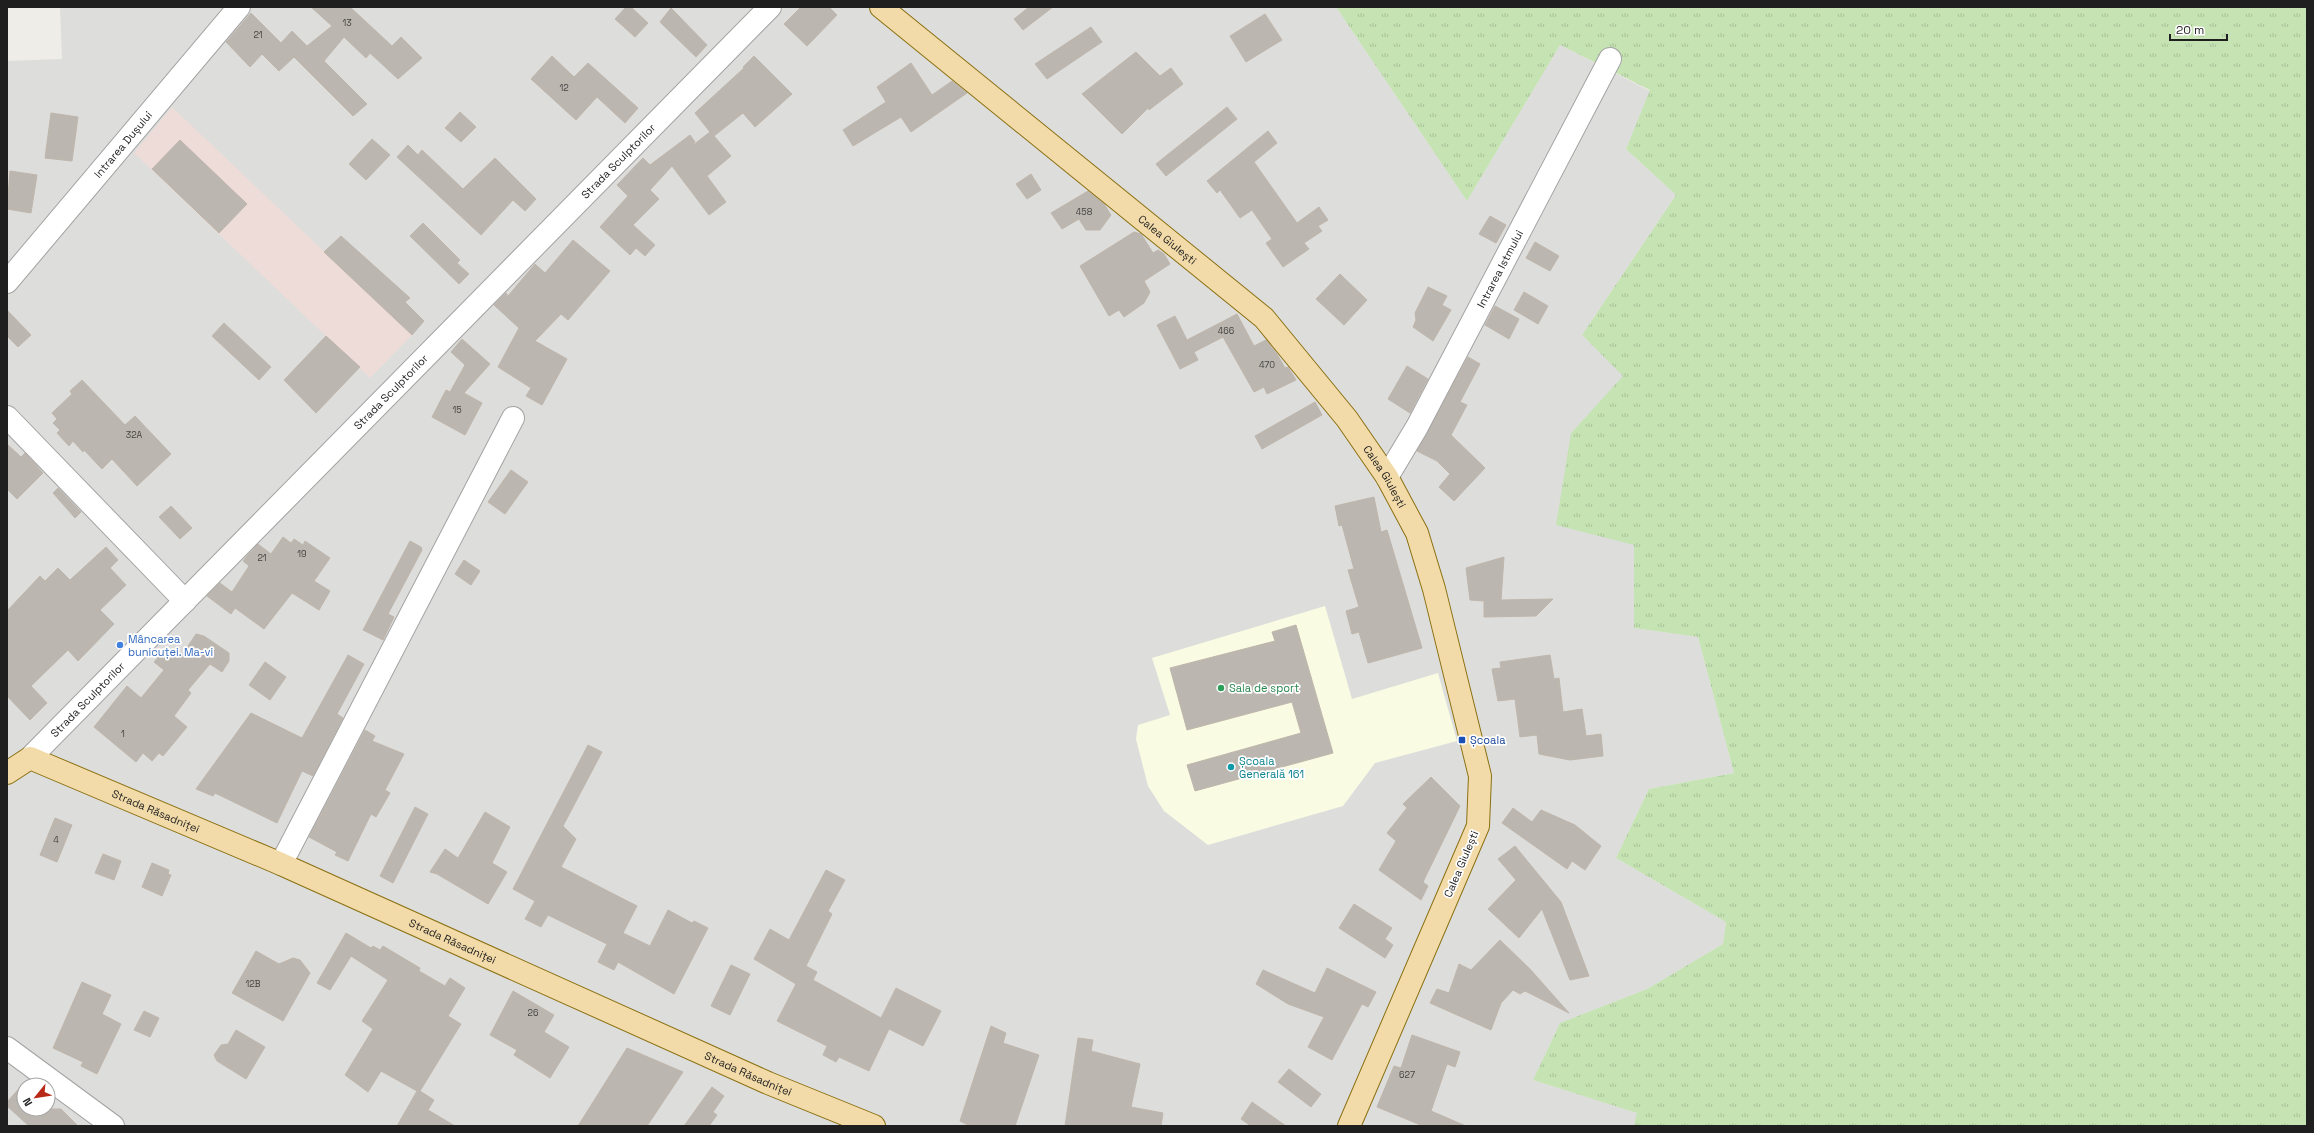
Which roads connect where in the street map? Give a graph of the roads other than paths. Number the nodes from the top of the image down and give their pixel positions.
1 (239, 7) edge
2 (770, 7) edge
3 (881, 7) edge
4 (1610, 59) dead end
5 (7, 282) edge
6 (7, 417) edge
7 (513, 418) dead end
8 (1387, 478) junction
9 (185, 601) junction
10 (30, 758) junction
11 (7, 773) edge
12 (282, 864) junction
13 (7, 1048) edge
14 (113, 1126) edge
15 (874, 1126) edge
16 (1348, 1126) edge

1 - 5 street, Intrarea Dușului
2 - 9 street, Strada Sculptorilor
3 - 8 main road, Calea Giulești
4 - 8 street, Intrarea Istmului
6 - 9 street
7 - 12 street
8 - 16 main road, Calea Giulești
9 - 10 street, Strada Sculptorilor
10 - 11 main road, Strada Sculptorilor
10 - 12 main road, Strada Răsadniței
12 - 15 main road, Strada Răsadniței
13 - 14 street

